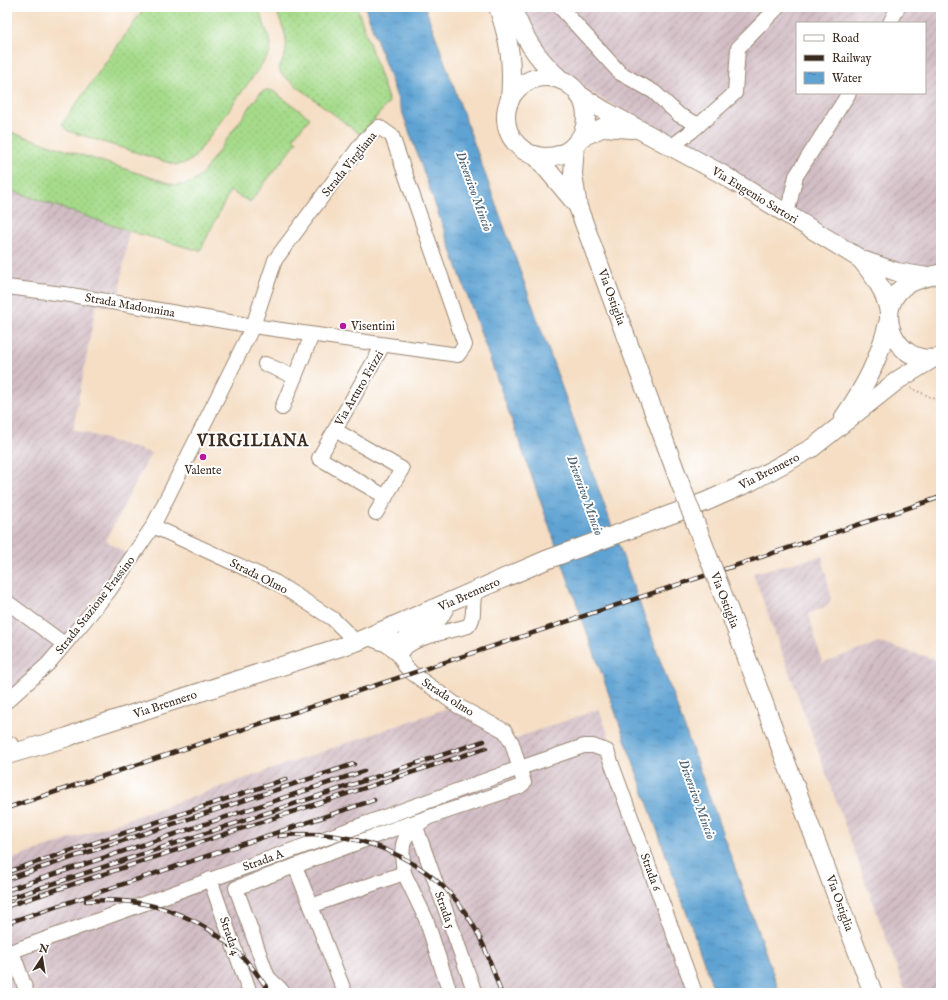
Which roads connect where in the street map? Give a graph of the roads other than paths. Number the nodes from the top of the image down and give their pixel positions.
1 (498, 7) edge
2 (512, 7) edge
3 (560, 7) edge
4 (778, 7) edge
5 (898, 7) edge
6 (890, 22) edge
7 (561, 80) junction
8 (578, 94) junction
9 (848, 94) edge
10 (510, 100) junction
11 (699, 125) junction
12 (646, 132) junction
13 (577, 141) junction
14 (672, 146) junction
15 (535, 155) junction
16 (578, 207) junction
17 (786, 214) junction
18 (862, 260) junction
19 (934, 275) edge
20 (7, 287) edge
21 (889, 316) junction
22 (254, 326) junction
23 (312, 335) junction
24 (383, 345) junction
25 (465, 345) joint
26 (936, 358) edge
27 (264, 364) dead end
28 (295, 377) junction
29 (282, 408) dead end
30 (335, 430) junction
31 (836, 430) junction
32 (386, 497) junction
33 (376, 513) dead end
34 (153, 526) junction
35 (476, 591) junction
36 (7, 602) edge
37 (450, 602) junction
38 (368, 637) junction
39 (64, 644) junction
40 (399, 655) junction
41 (7, 701) edge
42 (8, 747) edge
43 (607, 751) joint
44 (520, 768) junction
45 (429, 817) junction
46 (416, 827) junction
47 (296, 866) junction
48 (404, 873) junction
49 (210, 879) junction
50 (311, 906) junction
51 (10, 952) edge
52 (28, 993) edge
53 (250, 993) edge
54 (282, 993) edge
55 (345, 993) edge
56 (450, 993) edge
57 (475, 993) edge
58 (695, 993) edge
59 (873, 993) edge

1 - 10 main road
2 - 7 main road
3 - 11 street
4 - 11 street
5 - 6 street
7 - 8 main road
7 - 10 main road
8 - 12 main road, Via Eugenio Sartori
8 - 13 main road
9 - 17 street
10 - 15 main road
11 - 14 street
12 - 13 main road, Via Eugenio Sartori
12 - 14 main road, Via Eugenio Sartori
13 - 15 main road
13 - 16 main road, Via Ostiglia
14 - 17 main road, Via Eugenio Sartori
15 - 16 main road, Via Ostiglia
16 - 59 main road, Via Ostiglia, bridge
17 - 18 main road, Via Eugenio Sartori
18 - 19 main road, Via Eugenio Sartori
18 - 21 main road, Via Eugenio Sartori
19 - 21 main road, Via Brennero
20 - 22 street, Strada Madonnina
21 - 26 main road, Via Eugenio Sartori
21 - 31 main road, Via Brennero
22 - 23 street, Strada Madonnina
22 - 25 street, Strada Virgliana
22 - 34 street, Strada Stazione Frassino
23 - 24 street, Strada Madonnina
23 - 28 street
24 - 25 street, Strada Madonnina
24 - 30 street, Via Arturo Frizzi
26 - 31 main road, Via Brennero
27 - 28 street
28 - 29 street
30 - 32 street, Via Arturo Frizzi
30 - 32 street, Via Arturo Frizzi
31 - 35 main road, Via Brennero
32 - 33 street, Via Arturo Frizzi
34 - 38 street, Strada Olmo
34 - 39 street, Strada Stazione Frassino
35 - 37 main road, Via Brennero
35 - 40 street
36 - 39 street
37 - 38 main road, Via Brennero
37 - 40 street
38 - 40 street, Strada olmo
38 - 42 main road, Via Brennero
39 - 41 street, Strada Stazione Frassino
40 - 44 street, Strada olmo
43 - 44 street, Strada A
43 - 58 street, Strada 6
44 - 45 street
44 - 49 street, Strada A
45 - 46 street
45 - 47 street
46 - 48 street
46 - 57 street, Strada 5
47 - 50 street
47 - 54 street
48 - 50 street
48 - 56 street
49 - 51 street, Strada A
49 - 53 street, Strada 4
50 - 55 street
51 - 52 street

